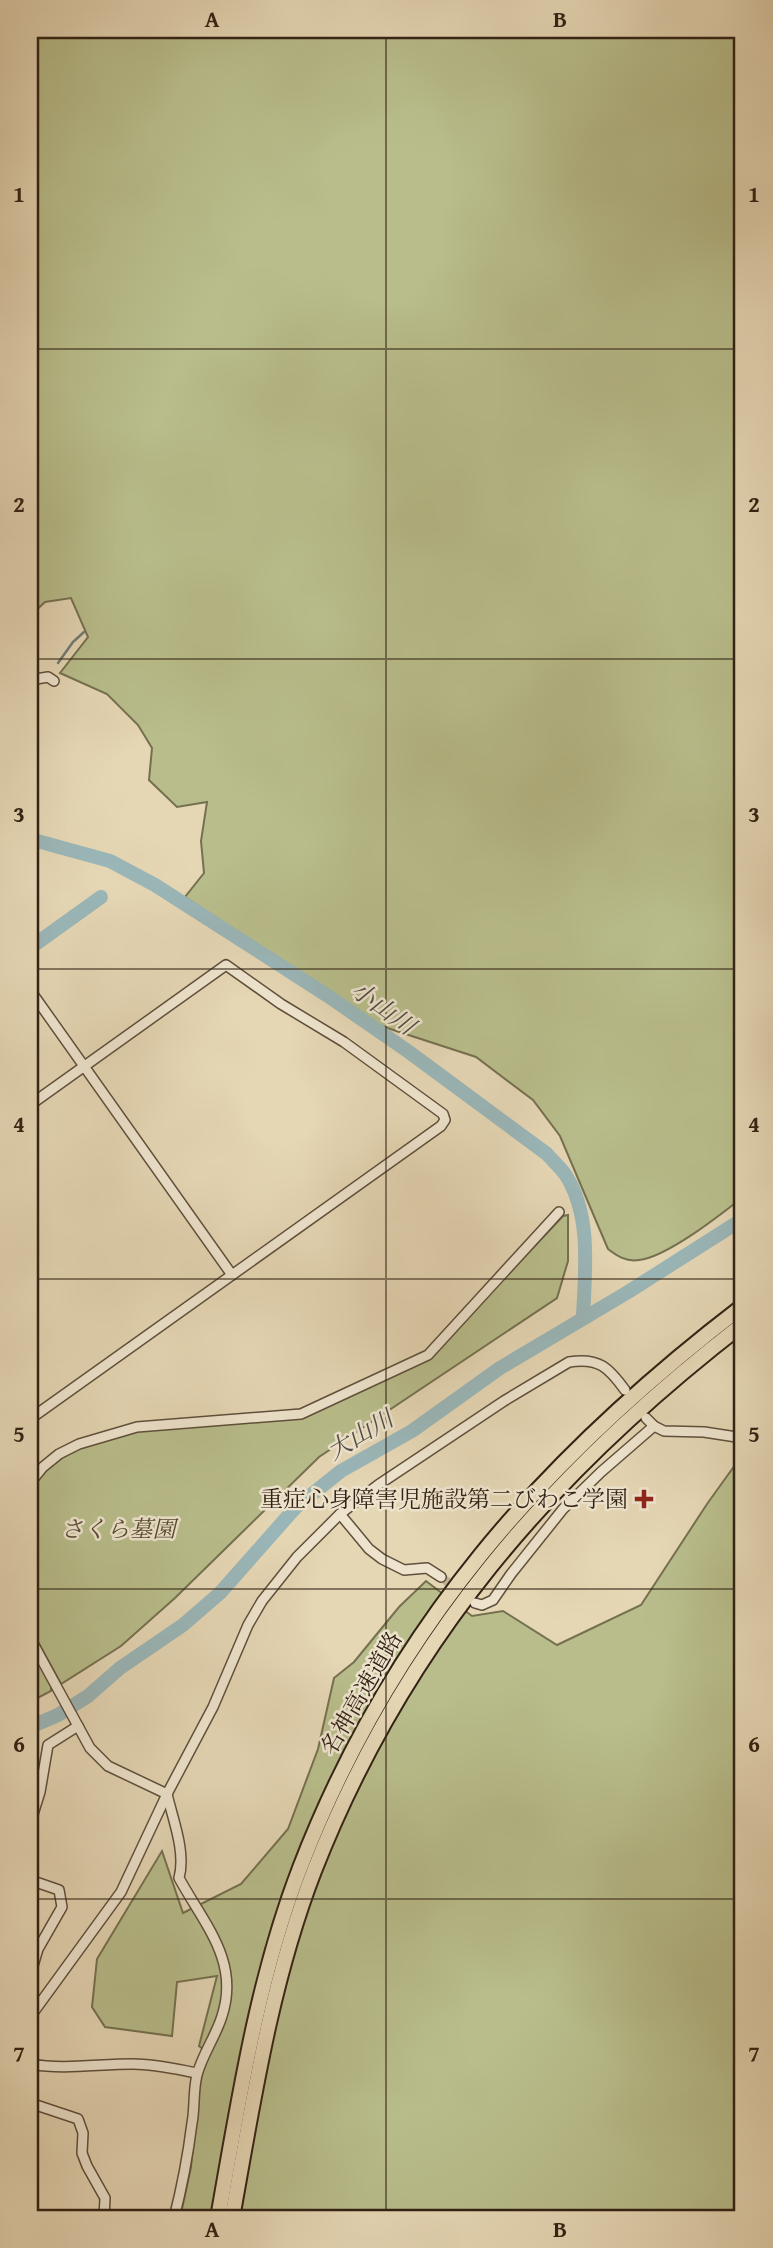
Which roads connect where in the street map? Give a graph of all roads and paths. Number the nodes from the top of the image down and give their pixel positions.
1 (30, 680) edge
2 (54, 681) dead end
3 (30, 990) edge
4 (84, 1066) junction
5 (30, 1105) edge
6 (559, 1212) dead end
7 (232, 1275) junction
8 (743, 1306) edge
9 (743, 1324) edge
10 (625, 1390) dead end
11 (646, 1418) dead end
12 (30, 1419) edge
13 (654, 1426) junction
14 (743, 1438) edge
15 (30, 1483) edge
16 (340, 1514) junction
17 (441, 1577) tunnel mouth
18 (475, 1603) dead end
19 (30, 1638) edge
20 (77, 1725) junction
21 (40, 1792) junction
22 (167, 1794) junction
23 (30, 1798) edge
24 (30, 1824) edge
25 (30, 1880) edge
26 (30, 1976) edge
27 (30, 2017) edge
28 (30, 2064) edge
29 (197, 2073) junction
30 (30, 2103) edge
31 (104, 2218) edge
32 (174, 2218) edge
33 (218, 2218) edge
34 (232, 2218) edge

1 - 2 street
3 - 4 street
4 - 5 street
4 - 7 street
4 - 7 street
6 - 15 street
7 - 12 street
8 - 33 highway, 名神高速道路
9 - 34 highway, 名神高速道路
10 - 16 street
11 - 13 street
13 - 14 street
13 - 18 street
16 - 17 street
16 - 22 street
19 - 20 street
20 - 21 street
20 - 22 street
21 - 23 street
21 - 24 street
22 - 27 street
22 - 29 street
25 - 26 street
28 - 29 street
29 - 32 street
30 - 31 street

